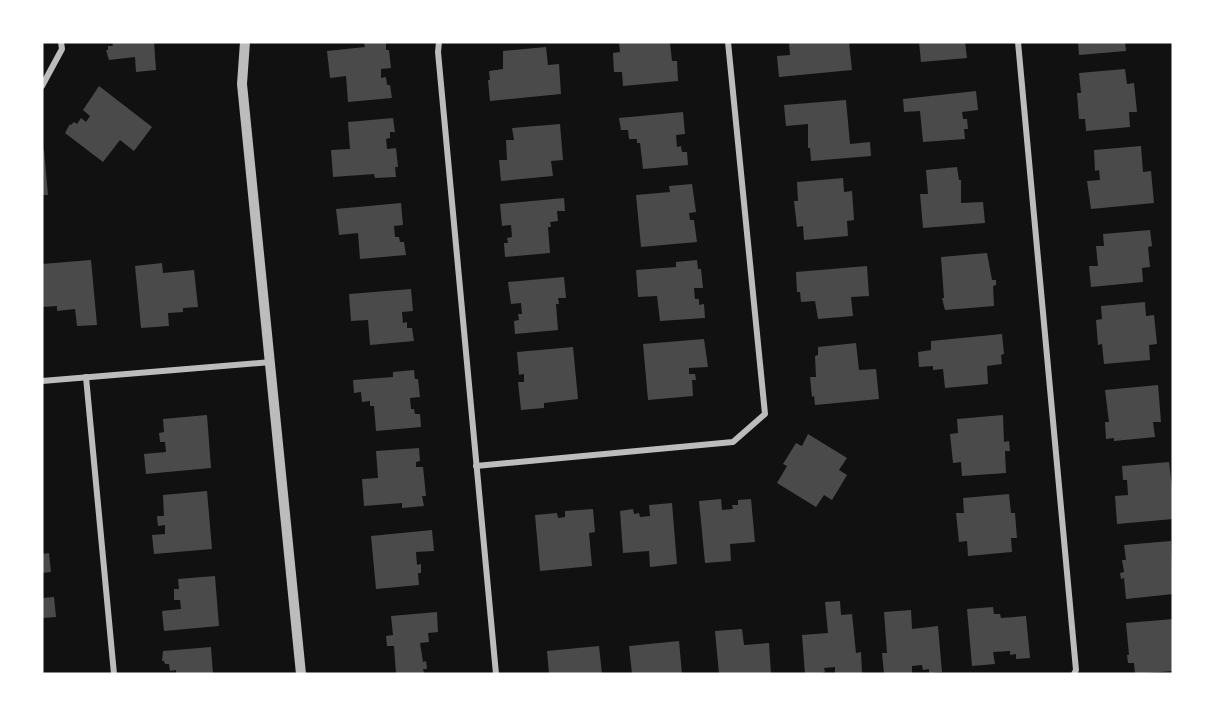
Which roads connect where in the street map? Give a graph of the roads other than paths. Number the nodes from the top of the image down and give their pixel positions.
1 (61, 42) edge
2 (245, 42) edge
3 (439, 42) edge
4 (728, 42) edge
5 (1018, 42) edge
6 (42, 86) edge
7 (271, 362) junction
8 (86, 377) junction
9 (42, 381) edge
10 (476, 466) junction
11 (114, 674) edge
12 (301, 674) edge
13 (496, 674) edge
14 (1074, 674) edge

1 - 6 street
2 - 7 street
3 - 10 street
4 - 10 street
5 - 14 street
7 - 8 street
7 - 12 street
8 - 9 street
8 - 11 street
10 - 13 street

